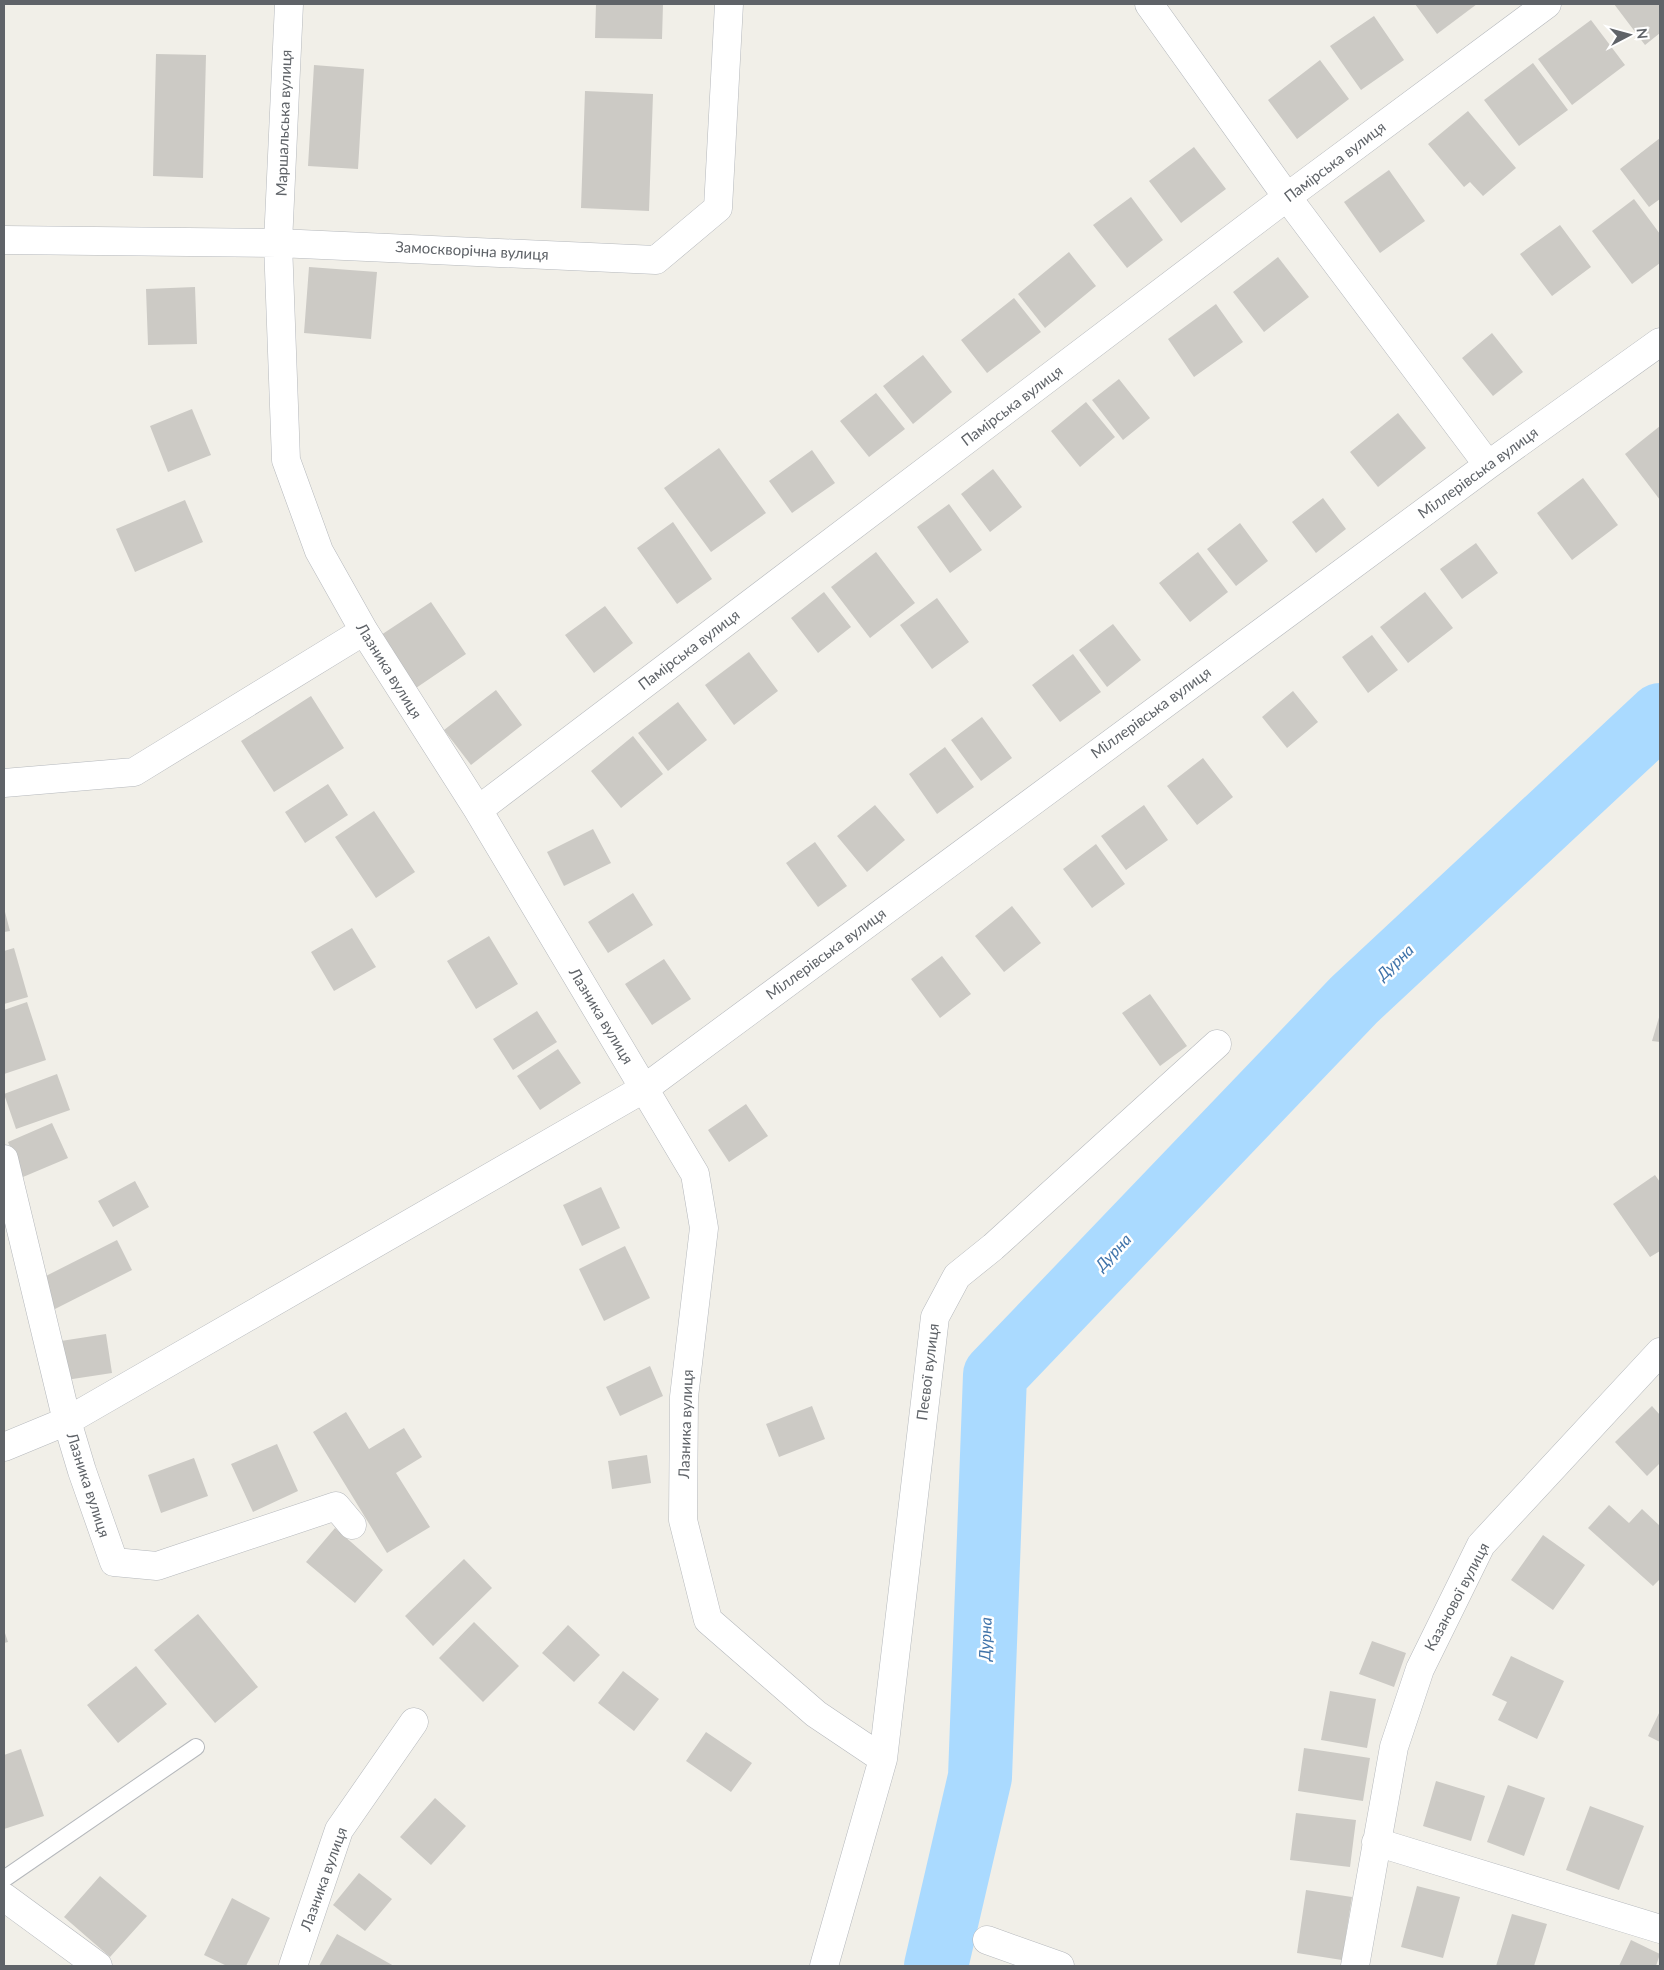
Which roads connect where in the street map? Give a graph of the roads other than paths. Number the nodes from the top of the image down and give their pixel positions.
1 (289, 4) edge
2 (729, 4) edge
3 (1149, 4) edge
4 (1547, 4) edge
5 (1288, 197) junction
6 (4, 240) edge
7 (278, 242) junction
8 (1660, 342) edge
9 (1488, 465) junction
10 (364, 631) junction
11 (4, 783) edge
12 (478, 810) junction
13 (1217, 1044) dead end
14 (645, 1088) junction
15 (4, 1159) edge
16 (1660, 1352) edge
17 (67, 1422) junction
18 (4, 1447) edge
19 (352, 1525) dead end
20 (414, 1722) dead end
21 (196, 1746) dead end
22 (883, 1759) junction
23 (1376, 1842) junction
24 (4, 1879) edge
25 (4, 1898) edge
26 (1660, 1929) edge
27 (987, 1940) dead end
28 (98, 1966) edge
29 (293, 1966) edge
30 (824, 1966) edge
31 (1060, 1966) edge
32 (1356, 1966) edge

1 - 7 street, Маршальська вулиця
2 - 7 street, Замоскворічна вулиця
3 - 5 street
4 - 5 street, Памірська вулиця
5 - 9 street
5 - 12 street, Памірська вулиця
6 - 7 street, Замоскворічна вулиця
7 - 10 street, Лазника вулиця
8 - 9 street, Міллерівська вулиця
9 - 14 street, Міллерівська вулиця
10 - 11 street
10 - 12 street, Лазника вулиця
12 - 14 street, Лазника вулиця
13 - 22 street, Пеєвої вулиця
14 - 17 street, Міллерівська вулиця
14 - 22 street, Лазника вулиця
15 - 17 street, Лазника вулиця
16 - 23 street, Казанової вулиця
17 - 18 street, Міллерівська вулиця
17 - 19 street, Лазника вулиця
20 - 29 street, Лазника вулиця
21 - 24 lane
22 - 30 street, Пеєвої вулиця
23 - 26 street
23 - 32 street, Казанової вулиця
25 - 28 street
27 - 31 street

